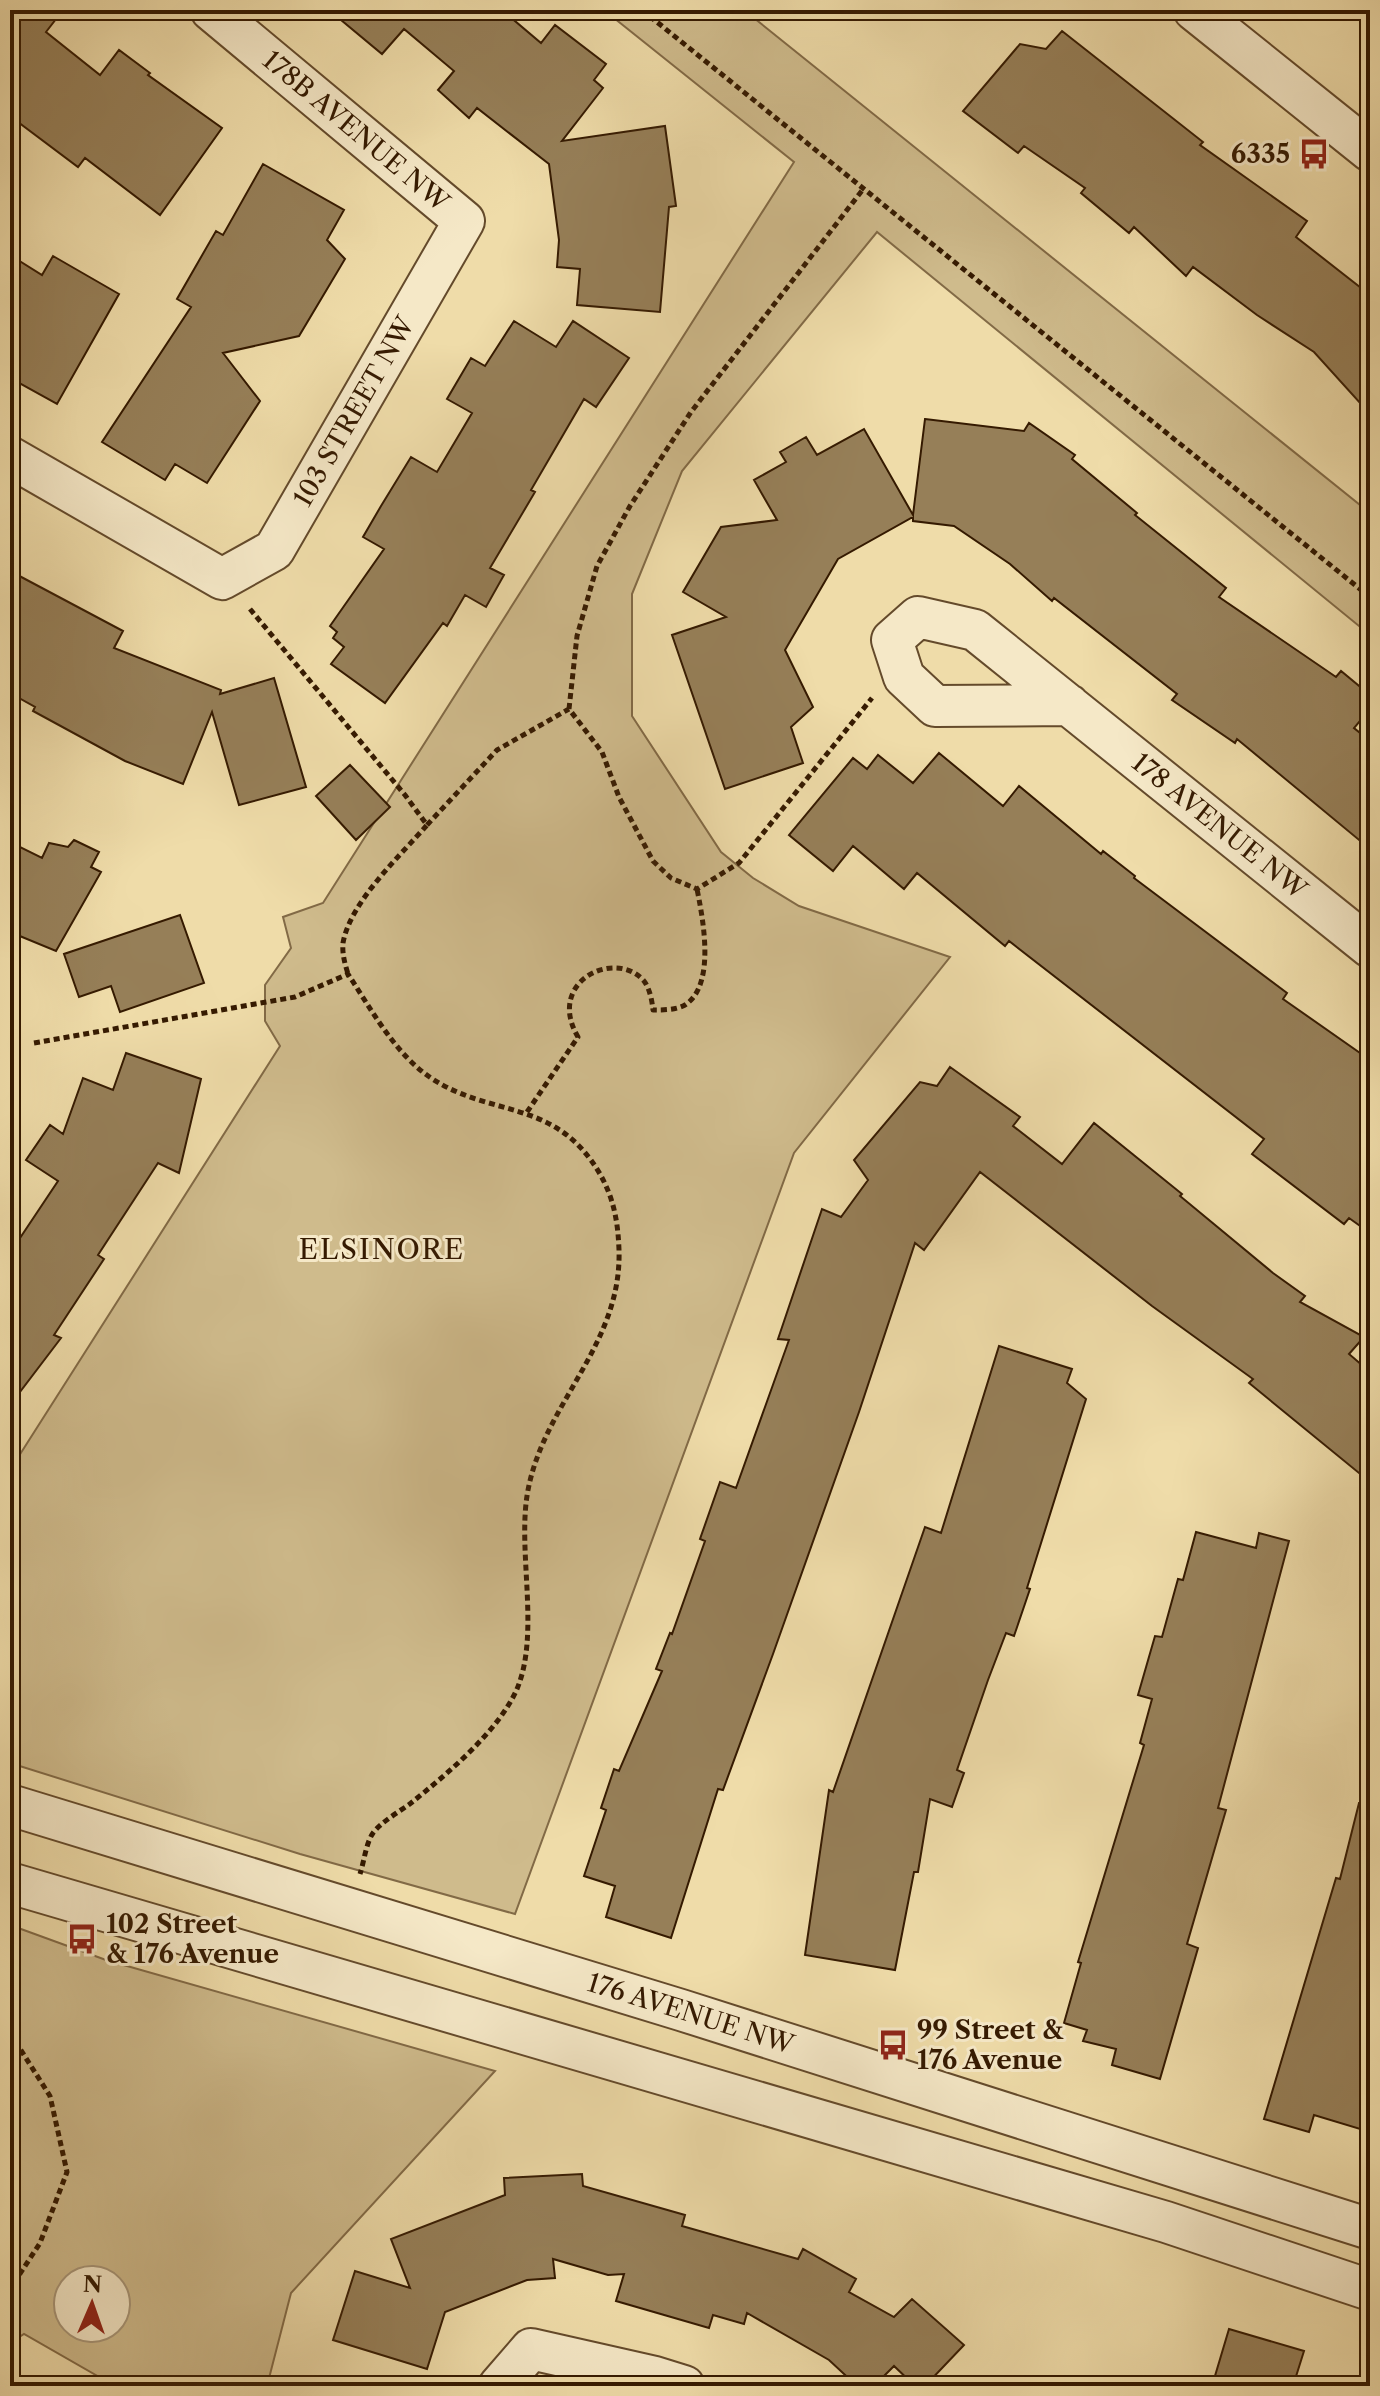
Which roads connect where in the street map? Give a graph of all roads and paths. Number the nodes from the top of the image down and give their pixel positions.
1 (211, 10) edge
2 (642, 10) edge
3 (1194, 10) edge
4 (1243, 26) edge
5 (1370, 151) edge
6 (864, 188) junction
7 (464, 221) joint
8 (10, 457) edge
9 (222, 579) junction
10 (1370, 597) edge
11 (874, 695) dead end
12 (1069, 705) dead end
13 (569, 709) junction
14 (427, 825) junction
15 (697, 889) junction
16 (1370, 947) edge
17 (348, 974) junction
18 (34, 1043) dead end
19 (527, 1112) junction
20 (10, 1805) edge
21 (359, 1879) dead end
22 (10, 1883) edge
23 (10, 2033) edge
24 (1370, 2229) edge
25 (10, 2289) edge
26 (1370, 2290) edge
27 (499, 2386) edge
28 (684, 2386) edge

1 - 7 street, 178B AVENUE NW
2 - 6 path
3 - 4 street
4 - 5 street
6 - 10 path
6 - 13 path
7 - 9 street, 103 STREET NW
8 - 9 street
9 - 14 path
11 - 15 path
12 - 16 street, 178 AVENUE NW
13 - 14 path
13 - 15 path
14 - 17 path
15 - 19 path
17 - 18 path
17 - 19 path
19 - 21 path
20 - 24 street, 176 AVENUE NW
22 - 26 street
23 - 25 path
27 - 28 street

